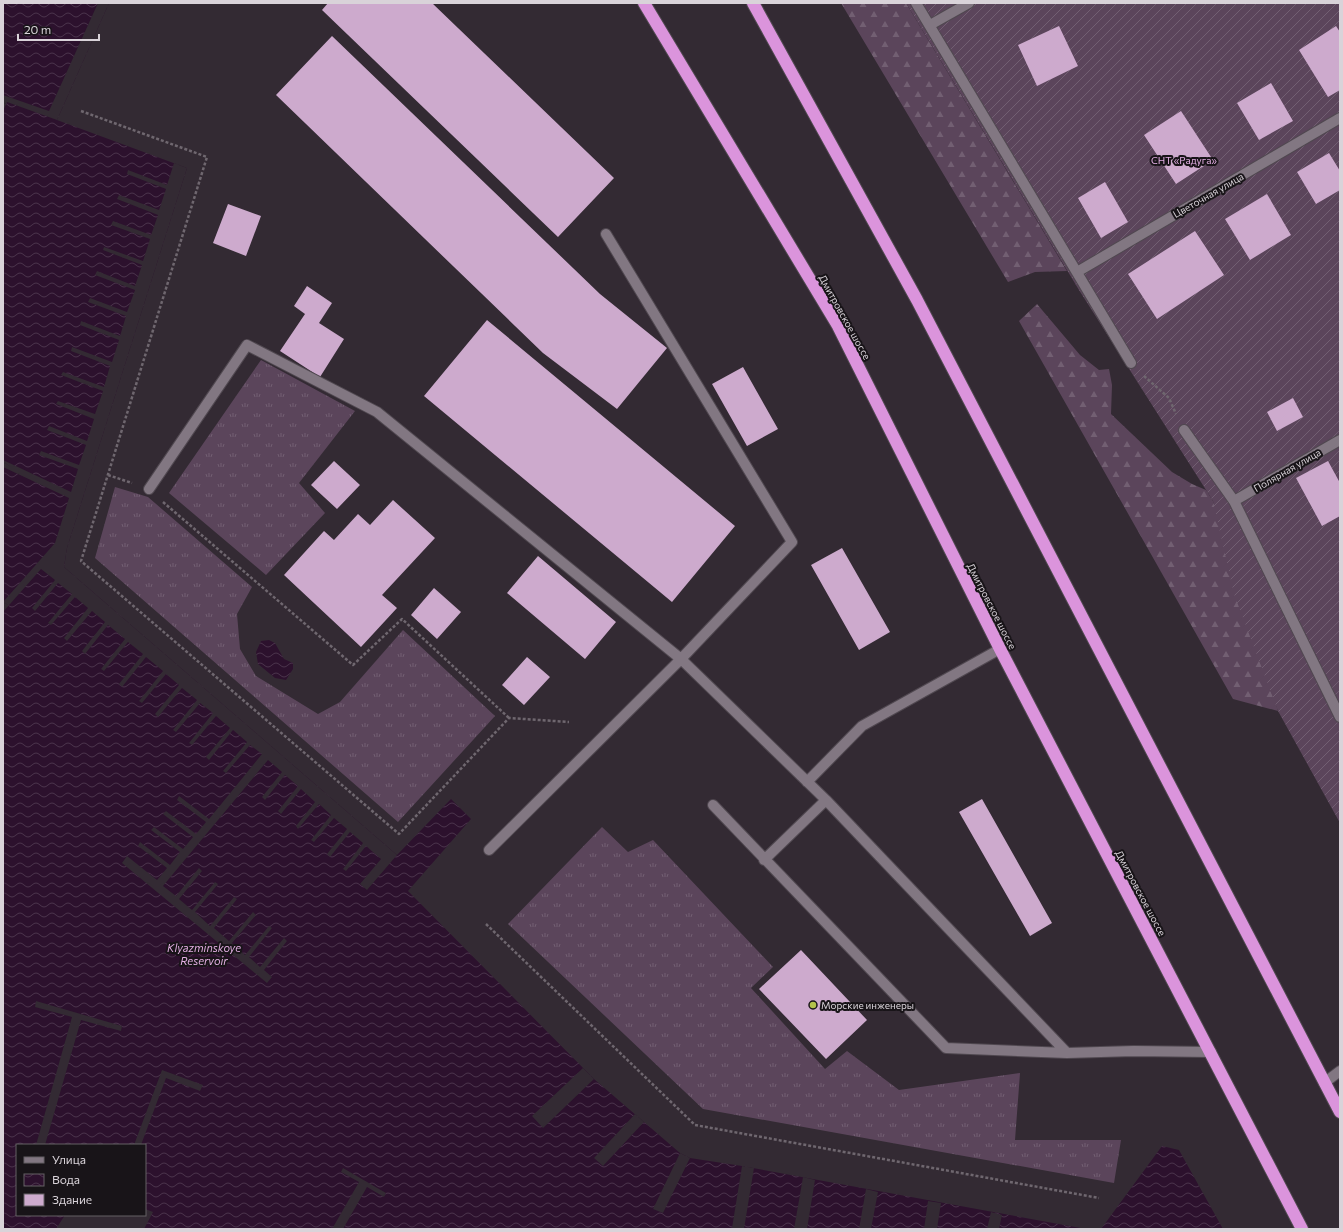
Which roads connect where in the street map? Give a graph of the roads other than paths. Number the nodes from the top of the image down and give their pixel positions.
1 (644, 3) edge
2 (753, 3) edge
3 (916, 3) edge
4 (969, 3) edge
5 (930, 25) junction
6 (1340, 118) edge
7 (606, 234) dead end
8 (1077, 272) junction
9 (1131, 363) road end
10 (1184, 430) road end
11 (1340, 440) edge
12 (149, 489) road end
13 (1234, 501) junction
14 (1000, 649) junction
15 (681, 659) junction
16 (1340, 716) edge
17 (807, 782) junction
18 (826, 800) junction
19 (713, 805) dead end
20 (489, 850) dead end
21 (764, 860) junction
22 (1211, 1052) junction
23 (1067, 1053) junction
24 (1340, 1071) edge
25 (1324, 1083) junction
26 (1340, 1112) edge
27 (1302, 1229) edge

1 - 14 highway, Дмитровское шоссе
2 - 25 highway
3 - 5 street
4 - 5 street
5 - 8 street
6 - 8 street, Цветочная улица
7 - 15 street
8 - 9 street
10 - 13 street
11 - 13 street, Полярная улица
12 - 15 street
13 - 16 street
14 - 17 street
14 - 22 highway, Дмитровское шоссе
15 - 17 street
15 - 20 street
17 - 18 street
18 - 21 street
18 - 23 street
19 - 21 street
21 - 23 street
22 - 23 street
22 - 27 highway, Дмитровское шоссе
24 - 25 street
25 - 26 highway

